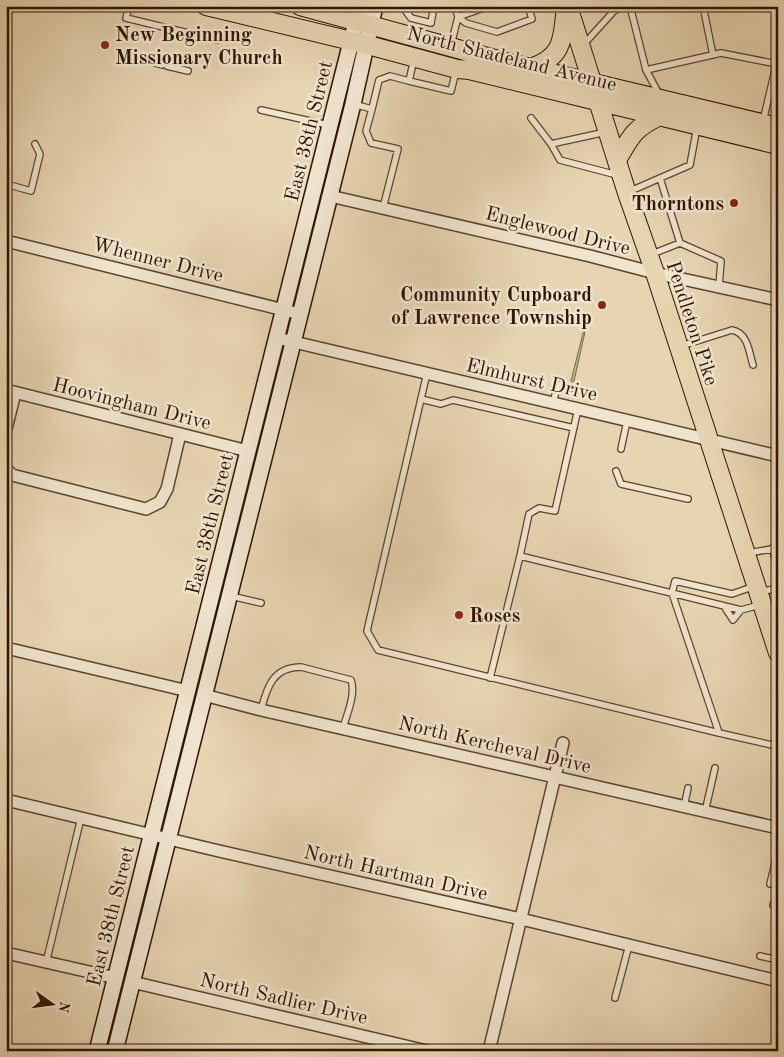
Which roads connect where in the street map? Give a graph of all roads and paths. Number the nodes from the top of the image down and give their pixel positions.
1 (129, 6) edge
2 (206, 6) edge
3 (300, 6) edge
4 (375, 6) edge
5 (402, 6) edge
6 (434, 6) edge
7 (455, 6) edge
8 (489, 6) edge
9 (528, 6) edge
10 (567, 6) edge
11 (624, 6) edge
12 (630, 6) edge
13 (703, 6) edge
14 (613, 9) edge
15 (458, 17) junction
16 (362, 18) edge
17 (217, 40) dead end
18 (359, 43) junction
19 (581, 47) junction
20 (451, 48) junction
21 (713, 55) junction
22 (415, 58) junction
23 (140, 59) dead end
24 (777, 62) edge
25 (531, 68) junction
26 (457, 69) junction
27 (646, 70) junction
28 (188, 71) dead end
29 (409, 81) junction
30 (593, 82) junction
31 (662, 98) junction
32 (599, 101) junction
33 (353, 104) junction
34 (372, 109) junction
35 (261, 110) dead end
36 (660, 116) junction
37 (531, 118) dead end
38 (697, 125) junction
39 (770, 125) edge
40 (330, 126) junction
41 (608, 132) junction
42 (35, 144) dead end
43 (551, 144) junction
44 (778, 145) edge
45 (619, 168) junction
46 (660, 178) junction
47 (6, 184) edge
48 (627, 193) junction
49 (330, 196) junction
50 (383, 208) junction
51 (6, 241) edge
52 (680, 243) junction
53 (648, 256) junction
54 (655, 273) junction
55 (719, 286) junction
56 (778, 300) edge
57 (284, 309) junction
58 (300, 314) junction
59 (277, 338) junction
60 (293, 342) junction
61 (678, 346) junction
62 (753, 365) dead end
63 (427, 374) junction
64 (584, 390) dead end
65 (11, 391) edge
66 (421, 399) junction
67 (553, 403) junction
68 (578, 409) junction
69 (627, 421) junction
70 (574, 428) junction
71 (6, 429) edge
72 (180, 434) junction
73 (709, 440) junction
74 (621, 449) dead end
75 (248, 451) junction
76 (778, 456) edge
77 (6, 469) edge
78 (616, 471) dead end
79 (688, 499) dead end
80 (775, 548) edge
81 (745, 554) junction
82 (520, 556) junction
83 (778, 568) edge
84 (778, 588) edge
85 (672, 593) junction
86 (229, 596) junction
87 (763, 601) edge
88 (261, 603) dead end
89 (724, 606) junction
90 (741, 610) junction
91 (6, 648) edge
92 (778, 653) edge
93 (490, 678) junction
94 (188, 691) junction
95 (204, 695) junction
96 (261, 710) junction
97 (344, 728) junction
98 (719, 733) junction
99 (563, 743) dead end
100 (772, 745) dead end
101 (715, 768) dead end
102 (554, 777) junction
103 (688, 788) dead end
104 (6, 800) edge
105 (684, 807) junction
106 (705, 812) junction
107 (80, 818) junction
108 (778, 828) edge
109 (152, 835) junction
110 (168, 838) junction
111 (778, 851) edge
112 (770, 884) dead end
113 (521, 919) junction
114 (629, 945) junction
115 (6, 953) edge
116 (760, 956) dead end
117 (778, 960) edge
118 (46, 963) junction
119 (116, 978) junction
120 (778, 981) edge
121 (132, 982) junction
122 (615, 998) dead end
123 (97, 1051) edge
124 (115, 1051) edge
125 (427, 1051) edge
126 (488, 1051) edge

1 - 17 lane
2 - 18 main road, North Shadeland Avenue
3 - 16 main road, North Shadeland Avenue
4 - 16 main road, East 38th Street
5 - 6 lane
7 - 15 lane
8 - 15 lane
9 - 15 lane
10 - 19 main road, Pendleton Pike
10 - 25 main road
11 - 14 lane
12 - 27 lane
13 - 21 lane
14 - 19 lane
15 - 20 lane
16 - 18 main road, East 38th Street
16 - 20 main road, North Shadeland Avenue
18 - 22 main road, North Shadeland Avenue
18 - 33 main road, East 38th Street
18 - 40 main road, East 38th Street
19 - 30 main road, Pendleton Pike
20 - 25 main road, North Shadeland Avenue
21 - 24 lane
21 - 27 lane
22 - 26 main road, North Shadeland Avenue
22 - 29 lane
23 - 28 lane
24 - 39 lane
25 - 30 main road, North Shadeland Avenue
26 - 29 lane
26 - 32 main road, North Shadeland Avenue
27 - 31 lane
29 - 34 lane
30 - 31 main road, North Shadeland Avenue
30 - 32 main road, Pendleton Pike
31 - 39 main road, North Shadeland Avenue
32 - 36 main road, North Shadeland Avenue
32 - 41 main road, Pendleton Pike
33 - 34 lane
33 - 49 main road, East 38th Street
34 - 50 lane
35 - 40 lane
36 - 38 main road, North Shadeland Avenue
36 - 45 main road
37 - 43 lane
38 - 44 main road, North Shadeland Avenue
38 - 46 lane
40 - 57 main road, East 38th Street
41 - 43 lane
41 - 45 main road, Pendleton Pike
42 - 47 lane
43 - 45 lane
45 - 48 main road, Pendleton Pike
46 - 48 lane
46 - 52 lane
48 - 53 main road, Pendleton Pike
49 - 50 street, Englewood Drive
49 - 58 main road, East 38th Street
50 - 54 street, Englewood Drive
51 - 57 street, Whenner Drive
52 - 53 lane
52 - 55 lane
53 - 54 main road, Pendleton Pike
54 - 55 street, Englewood Drive
54 - 61 main road, Pendleton Pike
55 - 56 street, Englewood Drive
57 - 58 street, Whenner Drive
57 - 59 main road, East 38th Street
58 - 60 main road, East 38th Street
59 - 60 street, Elmhurst Drive
59 - 75 main road, East 38th Street
60 - 63 street, Elmhurst Drive
60 - 86 main road, East 38th Street
61 - 62 lane
61 - 73 main road, Pendleton Pike
63 - 66 lane
63 - 67 street, Elmhurst Drive
64 - 67 lane
65 - 71 street
65 - 72 street, Hoovingham Drive
66 - 70 lane
66 - 93 lane
67 - 68 street, Elmhurst Drive
68 - 69 street, Elmhurst Drive
68 - 70 lane
69 - 73 street, Elmhurst Drive
69 - 74 lane
70 - 82 lane
72 - 75 street, Hoovingham Drive
72 - 77 street
73 - 76 street, Elmhurst Drive
73 - 81 main road, Pendleton Pike
75 - 94 main road, East 38th Street
78 - 79 lane
80 - 81 lane
80 - 83 lane
81 - 87 main road, Pendleton Pike
82 - 85 lane
82 - 93 lane
84 - 87 lane
85 - 87 lane
85 - 89 lane
85 - 98 lane
86 - 88 lane
86 - 95 main road, East 38th Street
87 - 90 lane
87 - 92 main road, Pendleton Pike
89 - 90 lane
89 - 90 lane
91 - 94 street
93 - 98 lane
94 - 109 main road, East 38th Street
95 - 96 street, North Kercheval Drive
95 - 110 main road, East 38th Street
96 - 97 street, North Kercheval Drive
96 - 97 lane
97 - 102 street, North Kercheval Drive
98 - 100 lane
99 - 102 street
101 - 106 lane
102 - 105 street, North Kercheval Drive
102 - 113 street
103 - 105 lane
104 - 107 street, North Hartman Drive
105 - 106 street, North Kercheval Drive
106 - 108 street, North Kercheval Drive
107 - 109 street, North Hartman Drive
107 - 118 lane
109 - 110 street, North Hartman Drive
109 - 119 main road, East 38th Street
110 - 113 street, North Hartman Drive
110 - 121 main road, East 38th Street
111 - 112 lane
113 - 114 street, North Hartman Drive
113 - 126 street
114 - 120 street, North Hartman Drive
114 - 122 lane
115 - 118 street
116 - 117 lane
118 - 119 street
119 - 123 main road, East 38th Street
121 - 124 main road, East 38th Street
121 - 125 street, North Sadlier Drive

